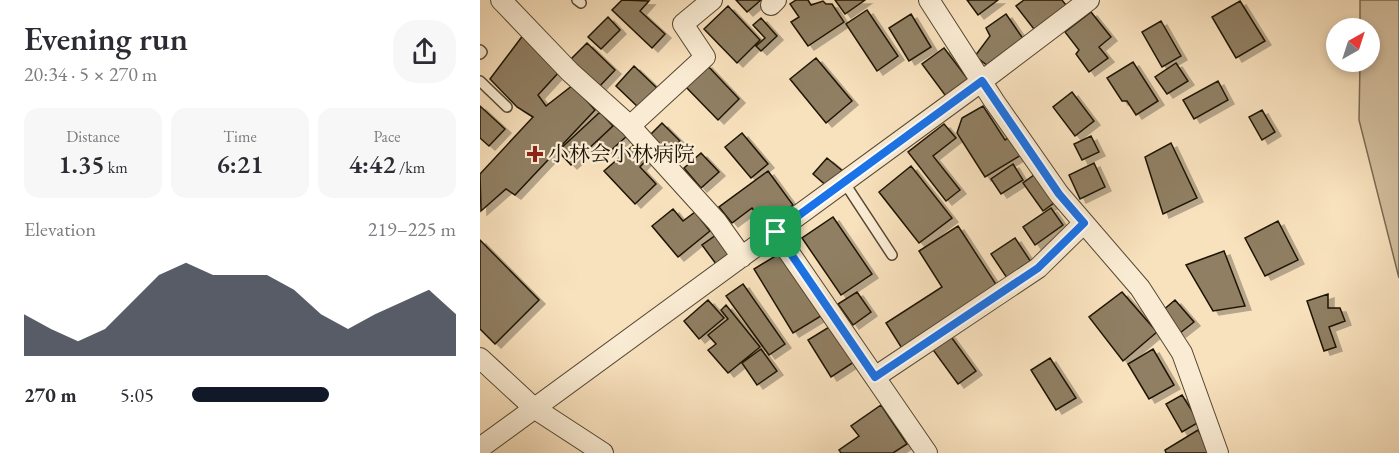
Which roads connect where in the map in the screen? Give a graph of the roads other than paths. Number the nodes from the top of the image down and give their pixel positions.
1 (501, 0) edge
2 (712, 0) edge
3 (929, 0) edge
4 (1089, 0) edge
5 (480, 50) edge
6 (480, 54) edge
7 (480, 81) edge
8 (982, 81) junction
9 (507, 107) dead end
10 (630, 126) junction
11 (843, 182) junction
12 (1084, 223) junction
13 (776, 232) junction
14 (892, 255) dead end
15 (742, 257) junction
16 (480, 358) edge
17 (875, 377) junction
18 (534, 408) junction
19 (480, 448) edge
20 (603, 453) edge
21 (927, 453) edge
22 (1218, 453) edge

1 - 10 street
2 - 10 street
3 - 8 street
4 - 8 street
5 - 6 lane
7 - 9 lane
8 - 11 street
8 - 12 street
10 - 15 street
11 - 13 street
11 - 14 lane
12 - 17 street
12 - 22 street
13 - 15 street
13 - 17 street
15 - 18 street
16 - 18 street
17 - 21 street
18 - 19 street
18 - 20 street

